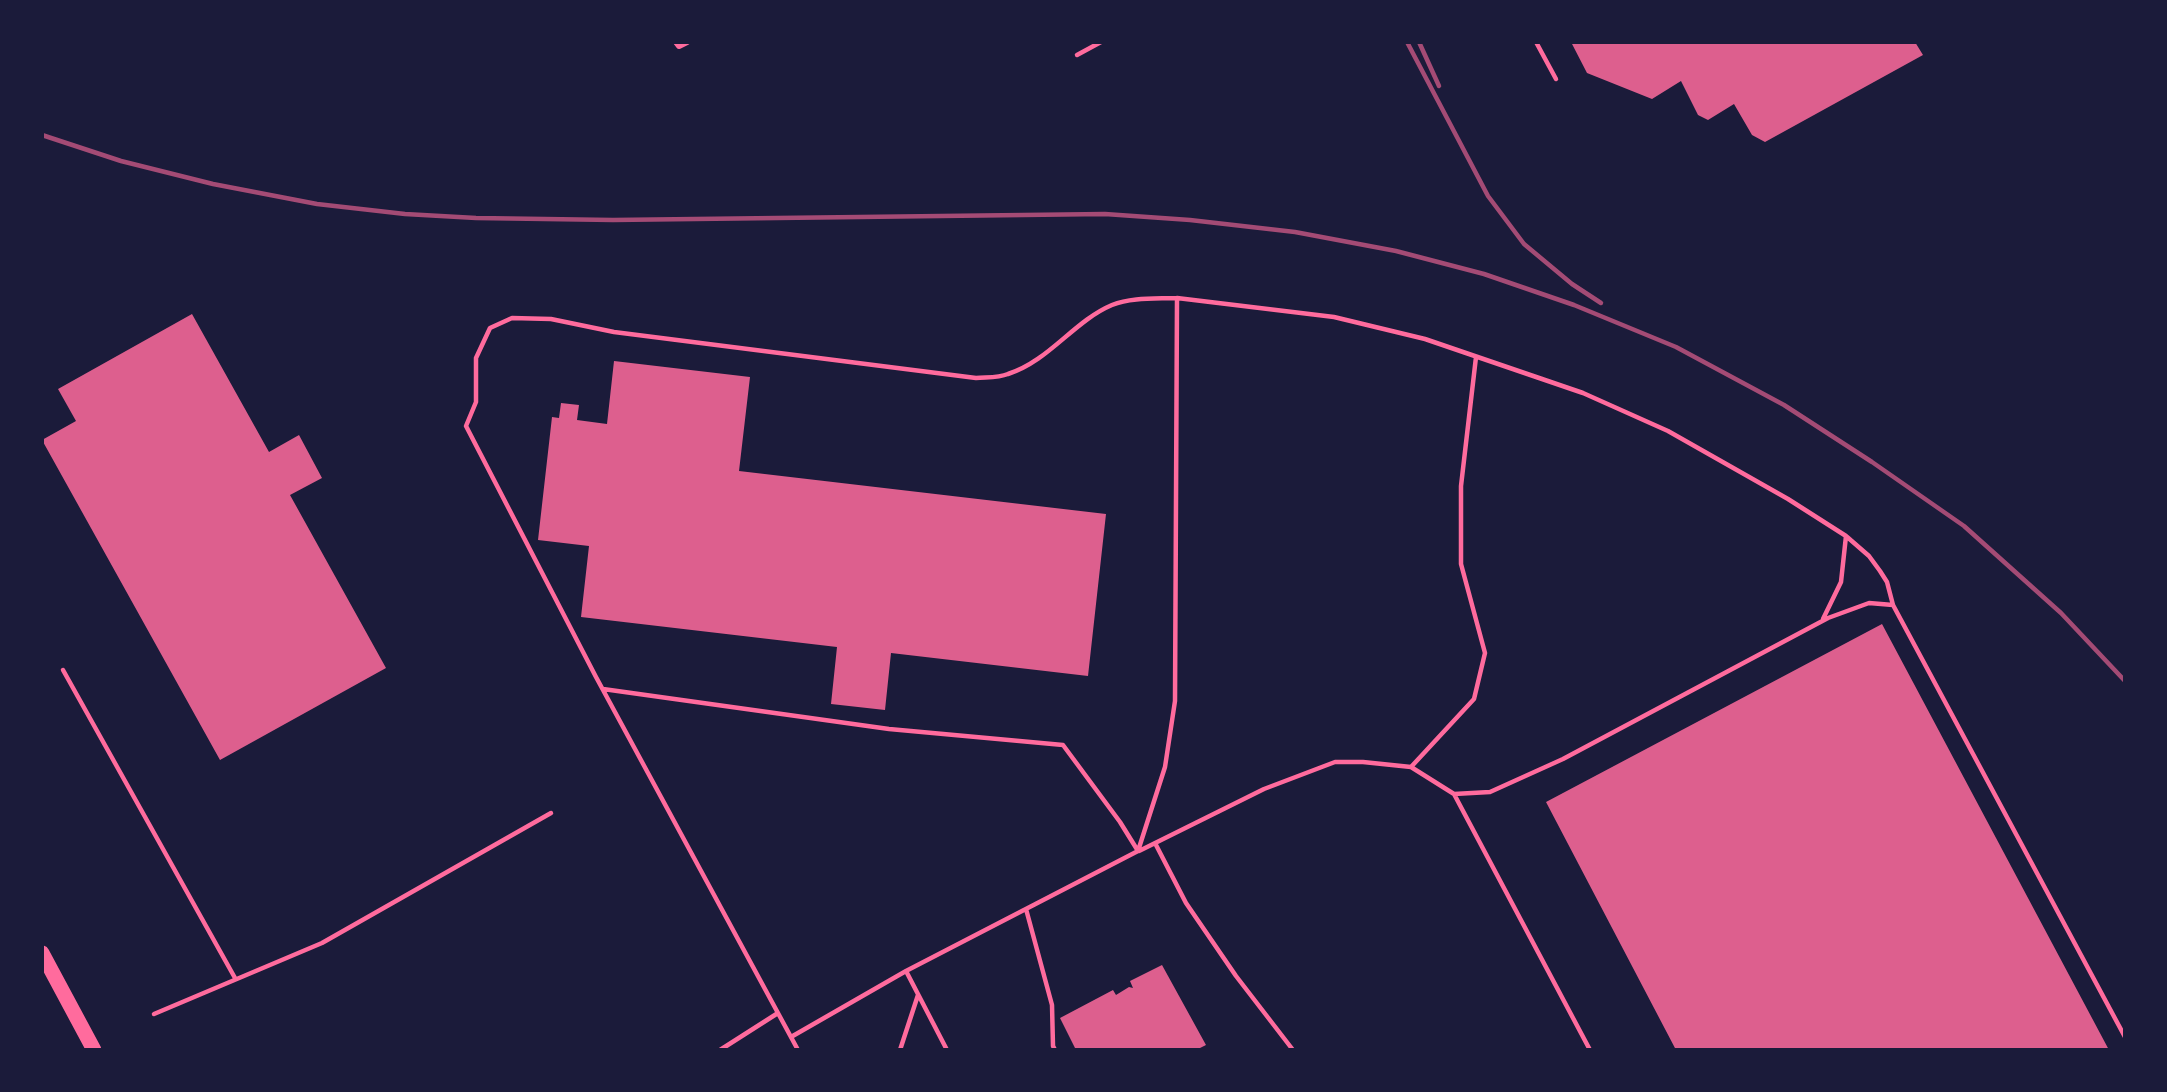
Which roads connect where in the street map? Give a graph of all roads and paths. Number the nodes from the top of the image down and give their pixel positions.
1 (687, 42) edge
2 (1101, 42) edge
3 (1536, 42) edge
4 (677, 44) edge
5 (1077, 55) dead end
6 (1556, 79) dead end
7 (1177, 298) junction
8 (1476, 357) junction
9 (1846, 536) junction
10 (1893, 605) junction
11 (1822, 621) junction
12 (63, 670) dead end
13 (603, 689) junction
14 (1411, 767) junction
15 (1454, 794) junction
16 (551, 813) dead end
17 (1155, 843) junction
18 (1138, 851) junction
19 (1026, 909) junction
20 (42, 953) edge
21 (906, 971) junction
22 (235, 978) junction
23 (918, 995) junction
24 (778, 1013) junction
25 (154, 1014) dead end
26 (791, 1036) junction
27 (2125, 1037) edge
28 (94, 1050) edge
29 (720, 1050) edge
30 (798, 1050) edge
31 (900, 1050) edge
32 (947, 1050) edge
33 (1055, 1050) edge
34 (1293, 1050) edge
35 (1590, 1050) edge

1 - 4 street
2 - 5 lane
3 - 6 lane
7 - 8 lane
7 - 13 lane
7 - 18 lane
8 - 9 lane
8 - 14 lane
9 - 10 lane
9 - 11 lane
10 - 11 lane
10 - 27 lane
11 - 15 lane
12 - 22 lane
13 - 18 lane
13 - 24 lane
14 - 15 lane
14 - 17 lane
15 - 35 lane
16 - 22 lane
17 - 18 lane
17 - 34 lane
18 - 19 lane
19 - 21 lane
19 - 33 lane
20 - 28 main road
21 - 23 lane
21 - 26 lane
22 - 25 lane
23 - 31 lane
23 - 32 lane
24 - 26 lane
24 - 29 lane
26 - 30 lane

